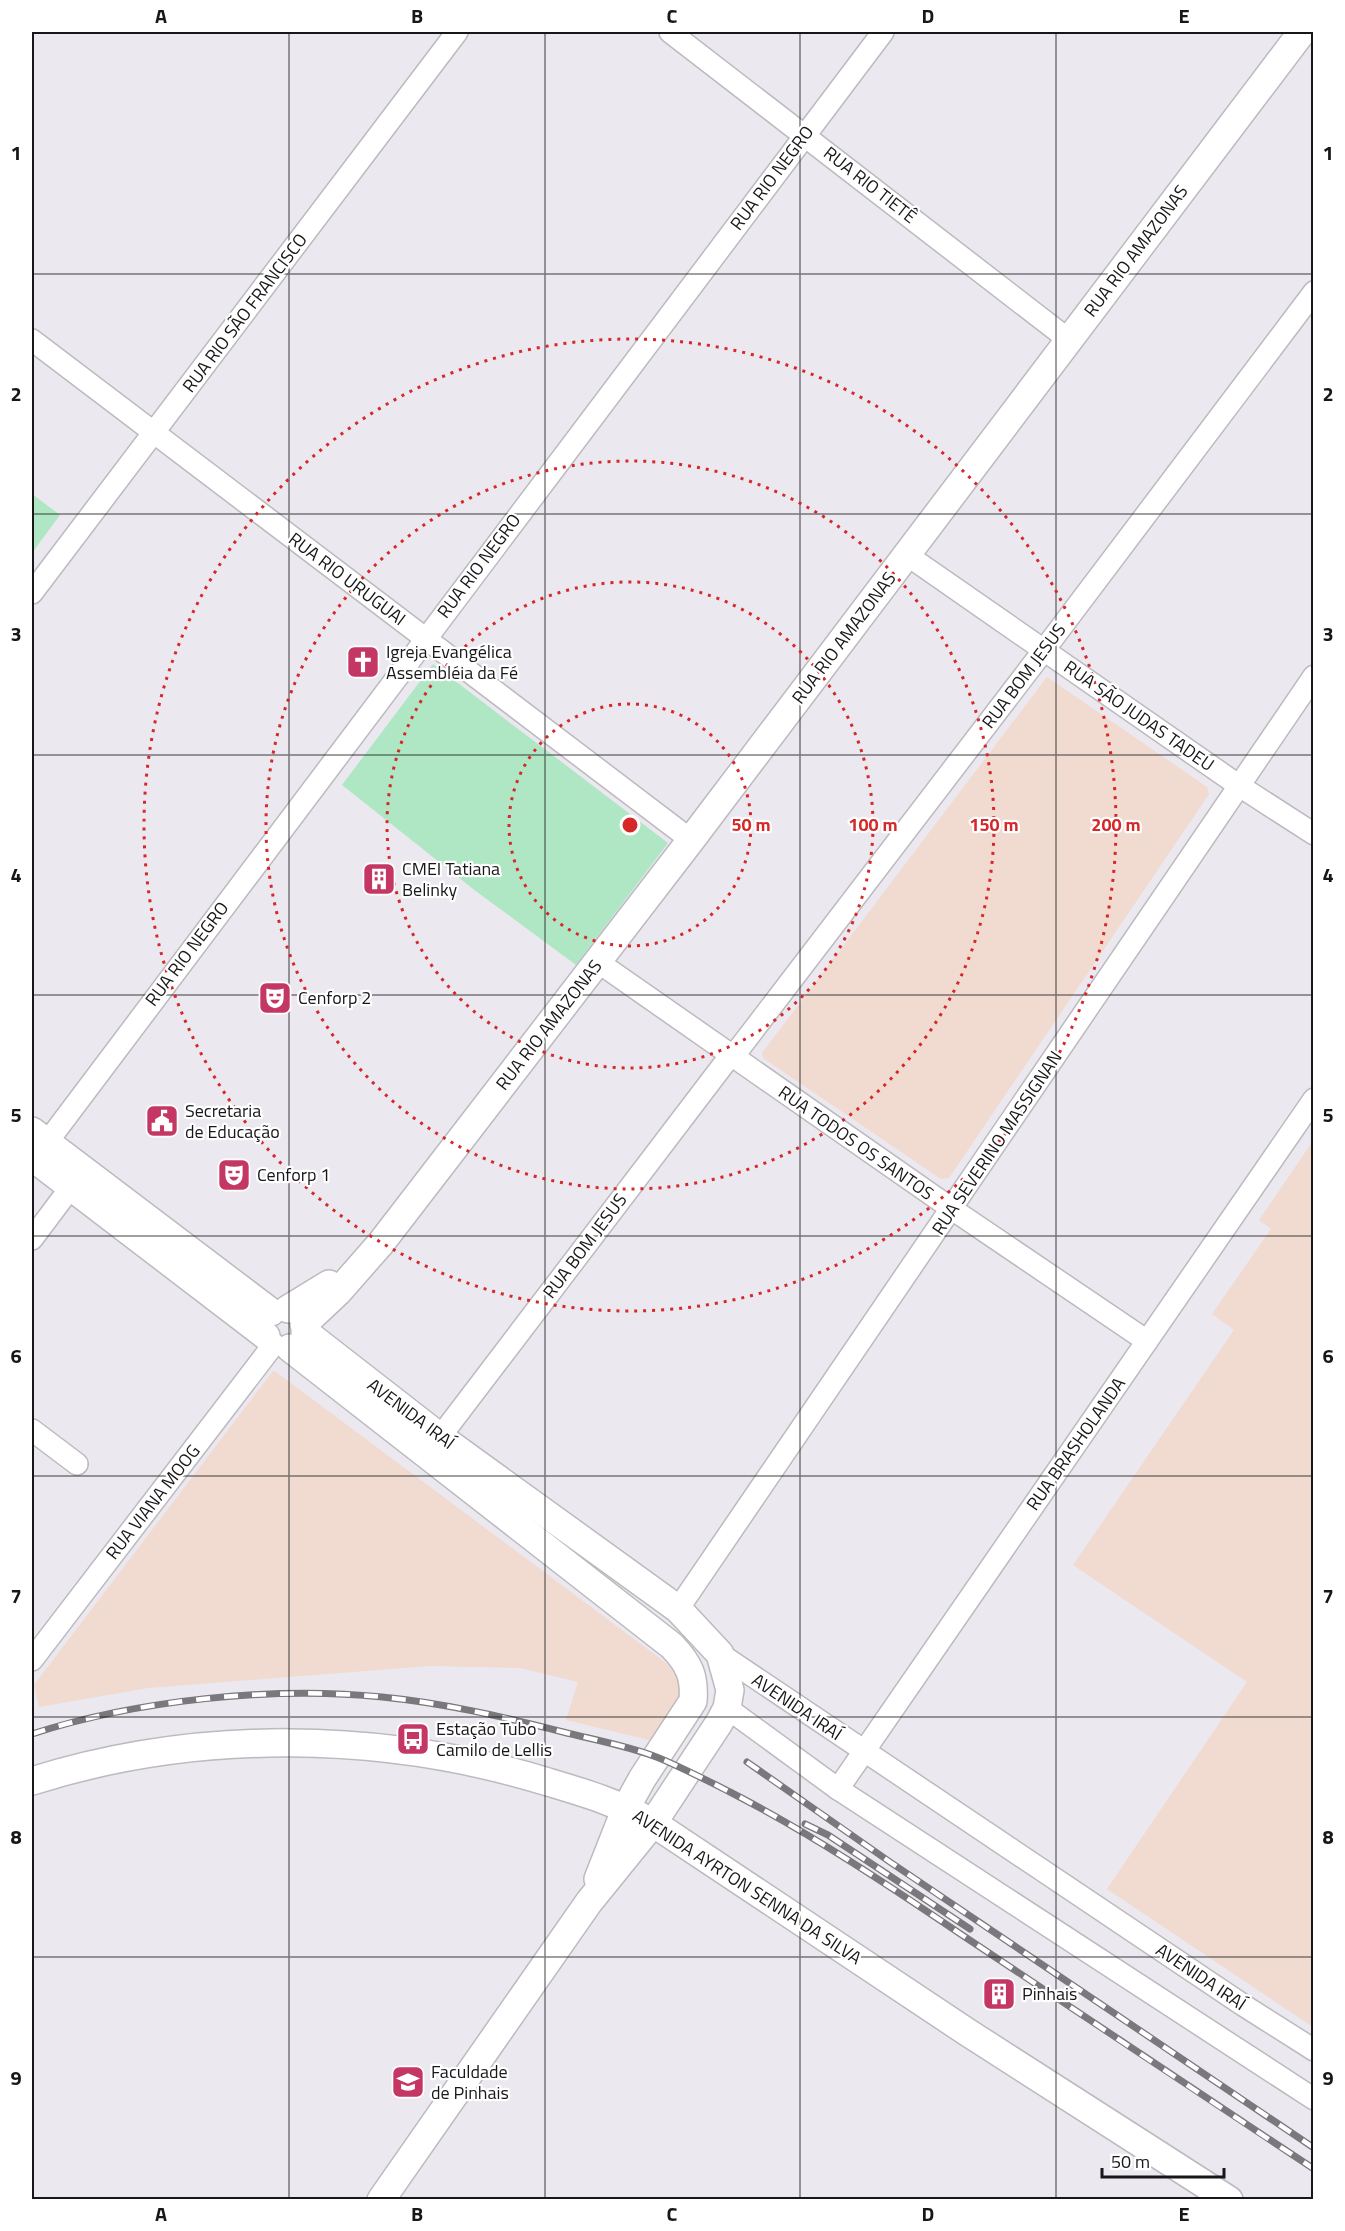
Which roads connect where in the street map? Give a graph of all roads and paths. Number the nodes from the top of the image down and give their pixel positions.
1 (457, 32) edge
2 (670, 32) edge
3 (883, 32) edge
4 (1302, 32) edge
5 (805, 134) junction
6 (1314, 292) edge
7 (32, 340) edge
8 (1069, 340) junction
9 (154, 432) junction
10 (907, 555) junction
11 (32, 593) edge
12 (424, 639) junction
13 (1044, 650) junction
14 (1314, 676) edge
15 (1239, 785) junction
16 (1314, 834) edge
17 (691, 840) junction
18 (597, 962) junction
19 (731, 1057) junction
20 (1314, 1099) edge
21 (36, 1147) edge
22 (71, 1187) junction
23 (952, 1209) junction
24 (32, 1239) edge
25 (381, 1243) junction
26 (285, 1329) junction
27 (1147, 1341) junction
28 (341, 1360) junction
29 (32, 1430) edge
30 (440, 1437) junction
31 (77, 1464) dead end
32 (678, 1609) junction
33 (720, 1654) junction
34 (32, 1660) edge
35 (727, 1708) junction
36 (864, 1752) junction
37 (32, 1781) edge
38 (838, 1789) junction
39 (626, 1808) junction
40 (653, 1823) junction
41 (589, 1902) junction
42 (1314, 2050) edge
43 (1314, 2099) edge
44 (381, 2199) edge
45 (1228, 2199) edge

1 - 9 street, RUA RIO SÃO FRANCISCO
2 - 5 street, RUA RIO TIETÊ
3 - 5 street, RUA RIO NEGRO
4 - 8 main road, RUA RIO AMAZONAS
5 - 8 street, RUA RIO TIETÊ
5 - 12 street, RUA RIO NEGRO
6 - 13 street, RUA BOM JESUS
7 - 9 street, RUA RIO URUGUAI
8 - 10 main road, RUA RIO AMAZONAS
9 - 11 street, RUA RIO SÃO FRANCISCO
9 - 12 street, RUA RIO URUGUAI
10 - 13 street, RUA SÃO JUDAS TADEU
10 - 17 main road, RUA RIO AMAZONAS
12 - 17 street, RUA RIO URUGUAI
12 - 21 street, RUA RIO NEGRO
13 - 15 street, RUA SÃO JUDAS TADEU
13 - 19 street, RUA BOM JESUS
14 - 15 street, RUA SEVERINO MASSIGNAN
15 - 16 street, RUA SÃO JUDAS TADEU
15 - 23 street, RUA SEVERINO MASSIGNAN
17 - 18 main road, RUA RIO AMAZONAS
18 - 19 street, RUA TODOS OS SANTOS
18 - 25 main road, RUA RIO AMAZONAS
19 - 23 street, RUA TODOS OS SANTOS
19 - 30 street, RUA BOM JESUS
20 - 27 street, RUA BRASHOLANDA
21 - 22 main road, AVENIDA IRAÍ
21 - 26 main road, AVENIDA IRAÍ
22 - 24 street
22 - 26 main road, AVENIDA IRAÍ
23 - 27 street, RUA TODOS OS SANTOS
23 - 32 street, RUA SEVERINO MASSIGNAN
25 - 26 main road, RUA RIO AMAZONAS
25 - 28 main road
26 - 28 main road, AVENIDA IRAÍ
26 - 34 street, RUA VIANA MOOG
26 - 39 main road, AVENIDA IRAÍ
27 - 36 street, RUA BRASHOLANDA
28 - 30 main road, AVENIDA IRAÍ
29 - 31 street
30 - 32 main road, AVENIDA IRAÍ
32 - 33 main road, AVENIDA IRAÍ
33 - 35 main road
33 - 36 street, AVENIDA IRAÍ
35 - 38 street
35 - 40 main road
36 - 38 street, RUA BRASHOLANDA
36 - 42 street, AVENIDA IRAÍ
37 - 39 main road, AVENIDA AYRTON SENNA DA SILVA
38 - 43 street
39 - 40 main road, AVENIDA AYRTON SENNA DA SILVA
39 - 41 main road
40 - 41 main road
40 - 45 main road, AVENIDA AYRTON SENNA DA SILVA
41 - 44 main road

